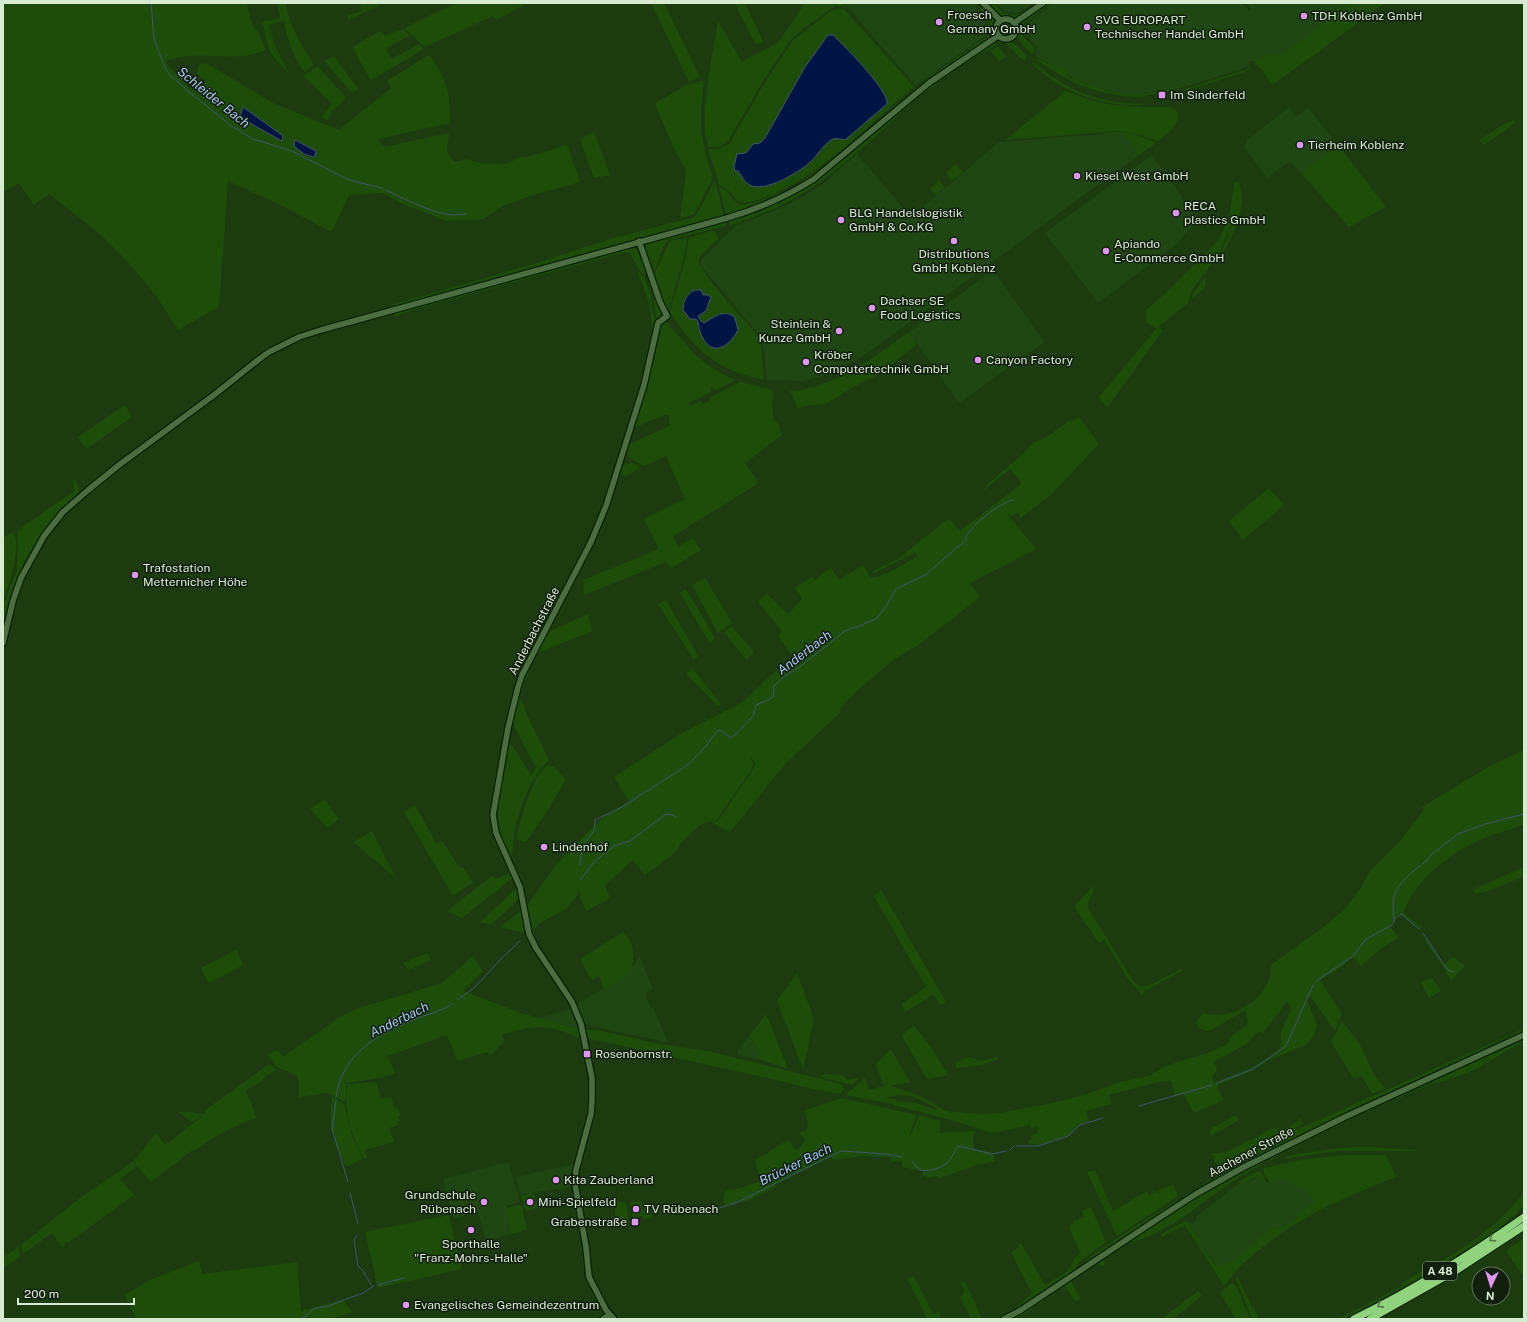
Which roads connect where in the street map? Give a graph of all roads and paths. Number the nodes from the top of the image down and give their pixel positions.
1 (983, 3) edge
2 (1043, 3) edge
3 (1000, 20) junction
4 (1014, 23) junction
5 (998, 36) junction
6 (639, 241) junction
7 (3, 643) edge
8 (1524, 1034) edge
9 (1524, 1217) edge
10 (1524, 1226) edge
11 (611, 1317) edge
12 (603, 1319) edge
13 (1004, 1319) edge
14 (1354, 1319) edge
15 (1370, 1319) edge

1 - 3 main road
2 - 4 main road
3 - 4 main road
3 - 5 main road
4 - 5 main road
5 - 6 main road
6 - 7 main road
6 - 11 main road, Anderbachstraße
8 - 13 main road, Aachener Straße
9 -> 14 highway, A 48
10 - 15 highway, A 48
11 - 12 main road

